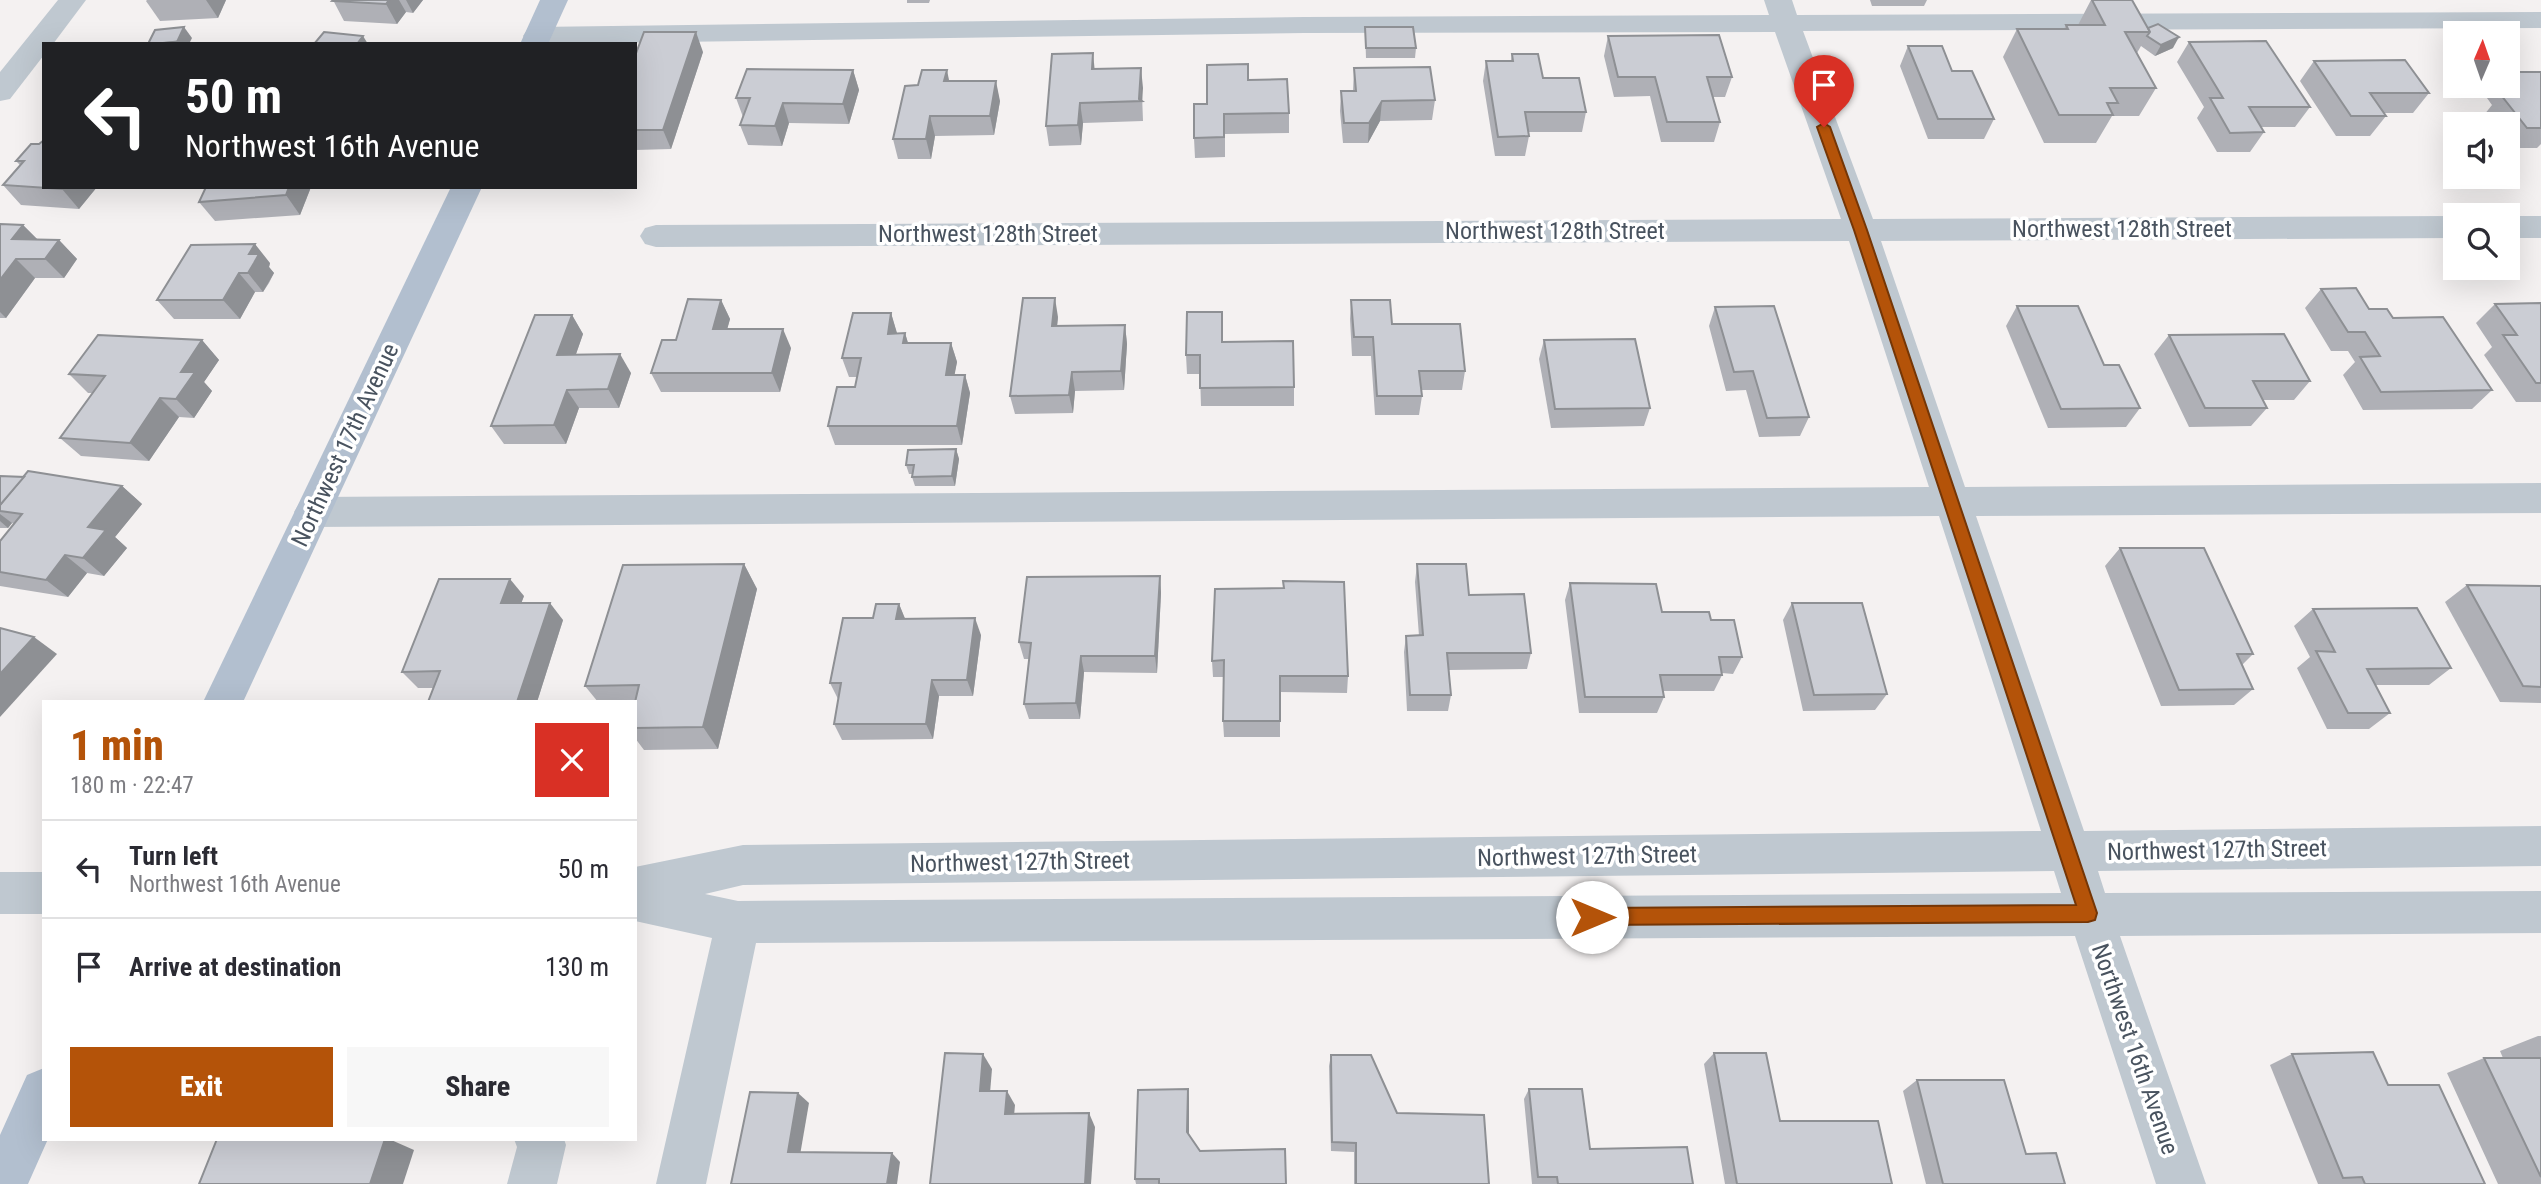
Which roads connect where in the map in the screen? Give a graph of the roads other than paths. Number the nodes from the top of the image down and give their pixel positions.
1 (72, 0) edge
2 (554, 0) edge
3 (1782, 12) edge
4 (2541, 20) edge
5 (536, 40) edge
6 (0, 92) edge
7 (466, 189) edge
8 (2443, 227) edge
9 (2520, 227) edge
10 (2541, 227) edge
11 (1861, 230) junction
12 (656, 236) dead end
13 (2541, 498) edge
14 (1951, 502) junction
15 (313, 512) junction
16 (224, 700) edge
17 (2541, 846) edge
18 (2067, 851) junction
19 (637, 888) edge
20 (0, 893) edge
21 (42, 893) edge
22 (637, 900) edge
23 (2541, 912) edge
24 (2088, 913) junction
25 (738, 922) junction
26 (42, 1096) edge
27 (539, 1141) edge
28 (3, 1184) edge
29 (532, 1184) edge
30 (681, 1184) edge
31 (2181, 1184) edge

1 - 6 street
2 - 5 main road
3 - 4 street
3 - 5 street
3 - 11 street, Northwest 16th Avenue
7 - 15 main road, Northwest 17th Avenue
8 - 11 street, Northwest 128th Street
9 - 10 street
11 - 12 street, Northwest 128th Street
11 - 14 street, Northwest 16th Avenue
13 - 14 street
14 - 15 street
14 - 18 street, Northwest 16th Avenue
15 - 16 main road, Northwest 17th Avenue
17 - 18 street, Northwest 127th Street
18 - 19 street, Northwest 127th Street
18 - 24 street, Northwest 16th Avenue
20 - 21 street
22 - 25 street
23 - 24 street
24 - 25 street
24 - 31 street, Northwest 16th Avenue
25 - 30 street
26 - 28 main road
27 - 29 street

